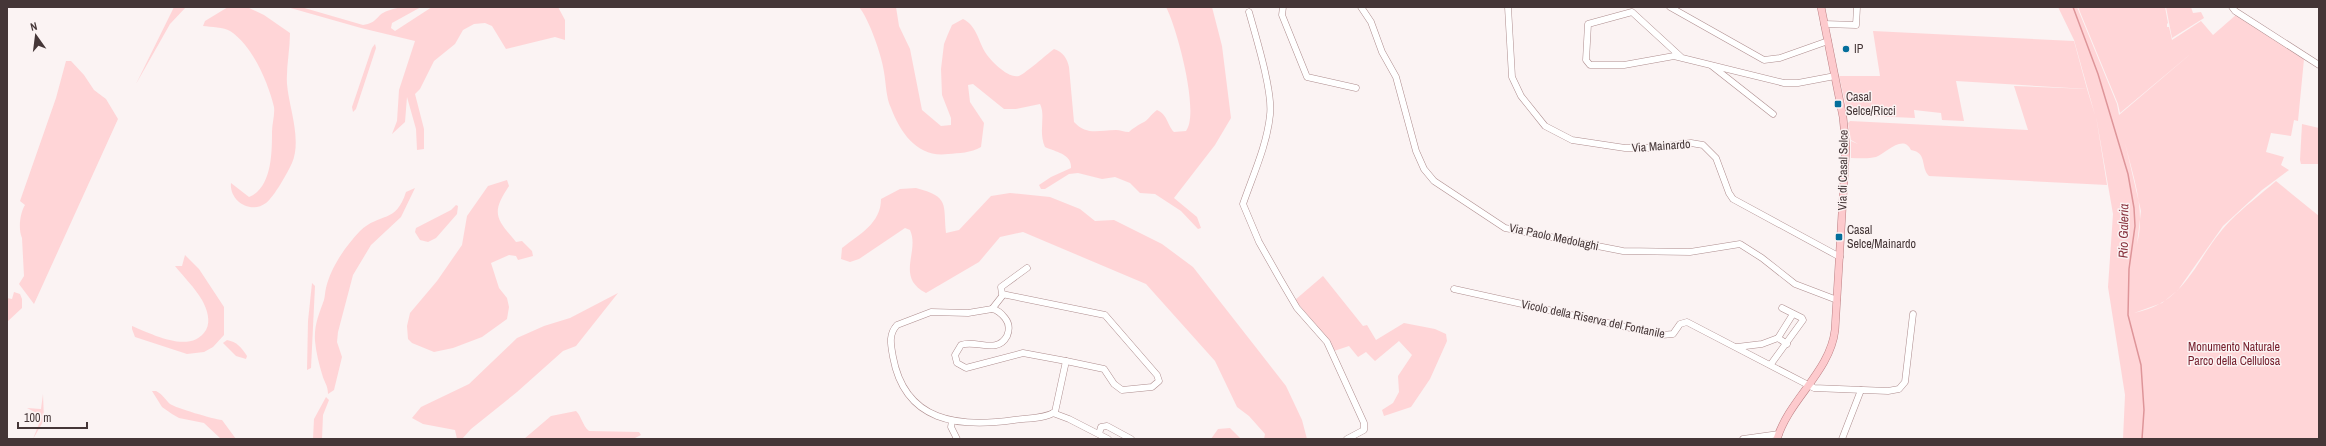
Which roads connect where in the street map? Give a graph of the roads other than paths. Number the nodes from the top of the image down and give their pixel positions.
1 (1282, 7) edge
2 (1361, 7) edge
3 (1508, 7) edge
4 (1670, 7) edge
5 (1821, 7) edge
6 (1857, 7) edge
7 (2232, 7) edge
8 (1250, 12) dead end
9 (1824, 24) junction
10 (1828, 41) junction
11 (1680, 57) junction
12 (1711, 65) junction
13 (2319, 65) edge
14 (1835, 76) junction
15 (1356, 88) dead end
16 (1773, 114) dead end
17 (1840, 257) junction
18 (1028, 268) dead end
19 (1454, 289) dead end
20 (1003, 295) junction
21 (1837, 300) junction
22 (1782, 308) dead end
23 (992, 309) junction
24 (1793, 314) junction
25 (1913, 314) dead end
26 (1778, 338) junction
27 (1787, 344) junction
28 (1736, 347) junction
29 (1066, 361) junction
30 (1771, 364) junction
31 (1809, 385) junction
32 (1861, 390) junction
33 (1053, 413) junction
34 (952, 421) junction
35 (1099, 434) junction
36 (1778, 437) edge
37 (957, 439) edge
38 (1108, 439) edge
39 (1131, 439) edge
40 (1347, 439) edge
41 (1743, 439) edge
42 (1842, 439) edge

1 - 15 street
2 - 21 street, Via Paolo Medolaghi
3 - 17 street, Via Mainardo
4 - 10 street
5 - 9 main road, Via di Casal Selce
6 - 9 street
7 - 13 street
8 - 40 street
9 - 10 main road, Via di Casal Selce
10 - 14 main road, Via di Casal Selce
11 - 11 street
11 - 12 street
12 - 14 street
12 - 16 street
14 - 17 main road, Via di Casal Selce
17 - 21 main road, Via di Casal Selce
18 - 20 street
19 - 28 street, Vicolo della Riserva del Fontanile
20 - 23 street
20 - 29 street
21 - 31 main road, Via di Casal Selce
22 - 24 street
23 - 29 street
23 - 34 street
24 - 26 street
24 - 27 street
25 - 32 street, Vicolo della Riserva del Fontanile
26 - 27 street
26 - 28 street
27 - 30 street
28 - 30 street, Vicolo della Riserva del Fontanile
29 - 33 street
30 - 31 street, Vicolo della Riserva del Fontanile
31 - 32 street, Vicolo della Riserva del Fontanile
31 - 36 main road, Via di Casal Selce
32 - 42 street
33 - 34 street
33 - 35 street
34 - 37 street
35 - 38 street
35 - 39 street
36 - 41 street

